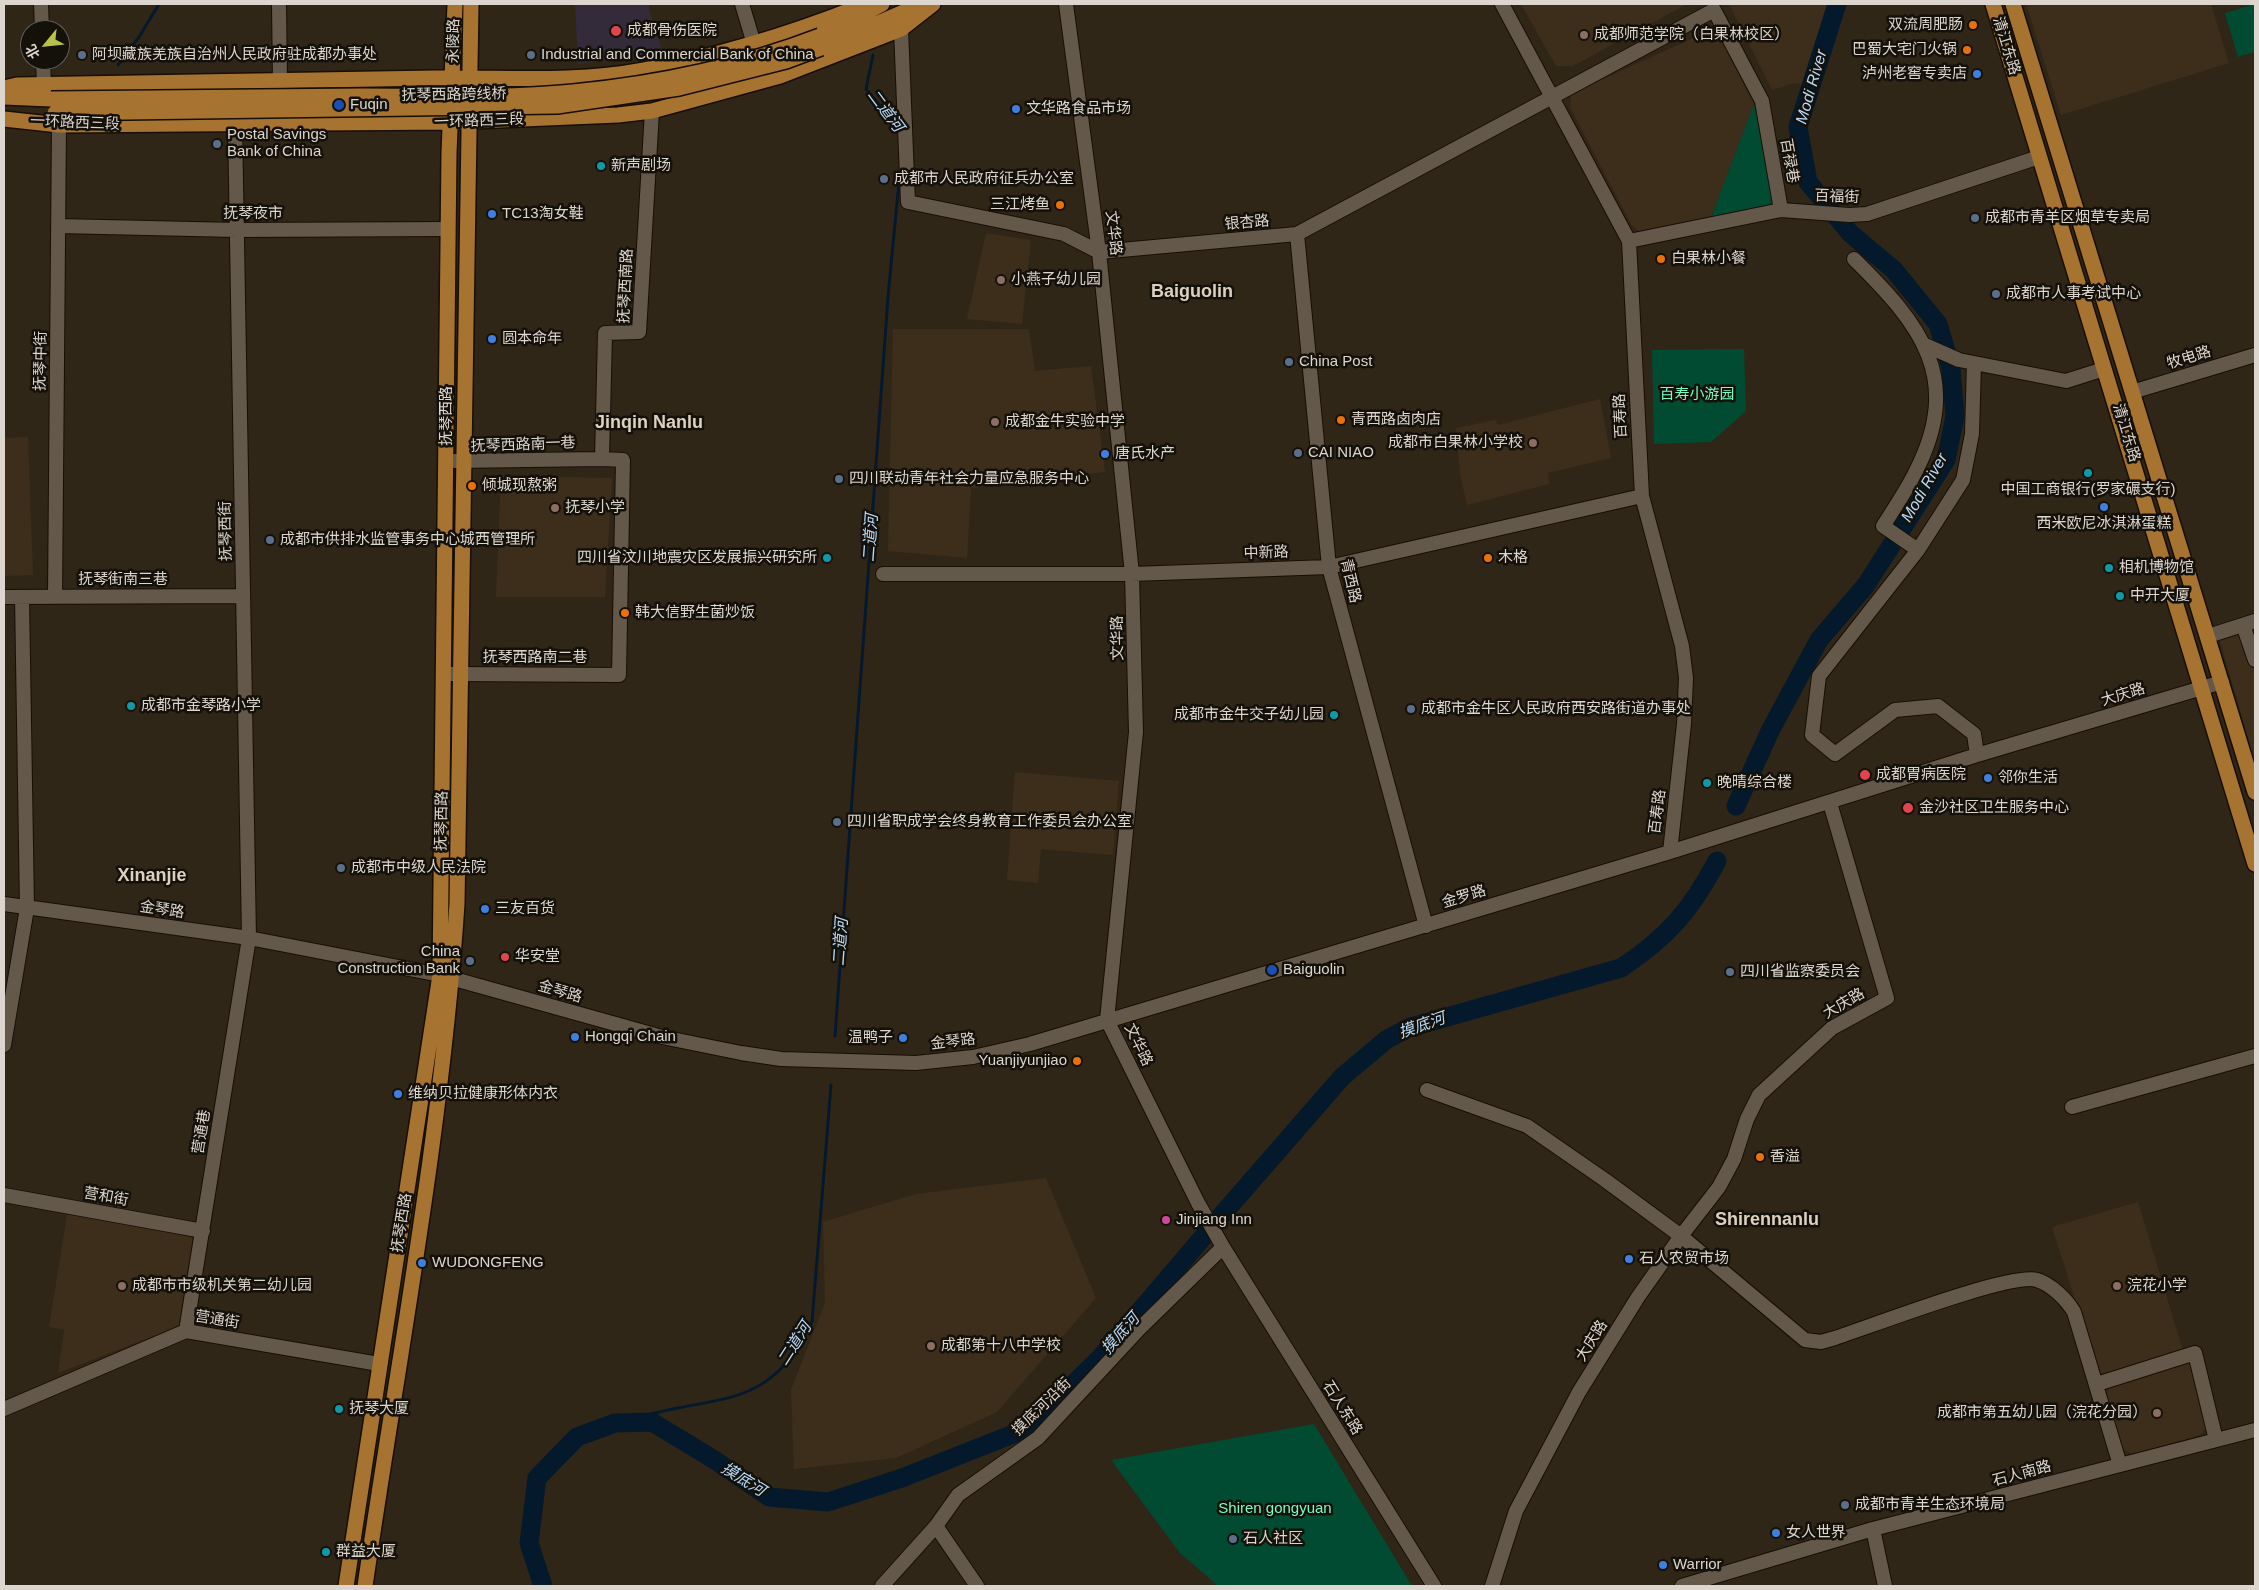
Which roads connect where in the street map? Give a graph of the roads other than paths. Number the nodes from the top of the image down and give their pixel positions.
1 (41, 4) edge
2 (280, 4) edge
3 (455, 4) edge
4 (471, 4) edge
5 (742, 4) edge
6 (866, 4) edge
7 (882, 4) edge
8 (922, 4) edge
9 (933, 4) edge
10 (1066, 4) edge
11 (1502, 4) edge
12 (1993, 4) edge
13 (2013, 4) edge
14 (1714, 10) joint
15 (42, 20) edge
16 (901, 29) junction
17 (820, 42) junction
18 (754, 44) junction
19 (43, 70) edge
20 (454, 78) junction
21 (469, 78) junction
22 (280, 82) junction
23 (44, 85) junction
24 (4, 88) edge
25 (4, 97) edge
26 (1552, 98) junction
27 (652, 111) junction
28 (55, 113) junction
29 (4, 114) edge
30 (4, 119) edge
31 (468, 121) junction
32 (451, 122) junction
33 (235, 124) junction
34 (2039, 157) junction
35 (1781, 210) junction
36 (58, 226) junction
37 (448, 229) junction
38 (237, 230) junction
39 (1298, 234) junction
40 (1629, 240) junction
41 (1099, 252) junction
42 (1854, 259) dead end
43 (1929, 346) junction
44 (2255, 355) edge
45 (1974, 363) junction
46 (2104, 369) junction
47 (2132, 392) junction
48 (602, 459) junction
49 (459, 462) junction
50 (1642, 496) junction
51 (1912, 546) junction
52 (1329, 567) junction
53 (882, 574) dead end
54 (1132, 574) junction
55 (243, 596) junction
56 (22, 597) junction
57 (55, 597) junction
58 (4, 598) edge
59 (2249, 623) edge
60 (2208, 636) junction
61 (2255, 660) edge
62 (456, 674) junction
63 (619, 675) joint
64 (2222, 682) junction
65 (2203, 688) junction
66 (1976, 756) junction
67 (2255, 792) edge
68 (1830, 803) junction
69 (1670, 852) junction
70 (2255, 864) edge
71 (4, 904) edge
72 (27, 908) junction
73 (1426, 926) junction
74 (249, 938) junction
75 (446, 976) junction
76 (1107, 1020) junction
77 (4, 1045) edge
78 (2255, 1056) edge
79 (1427, 1090) dead end
80 (2072, 1106) dead end
81 (4, 1195) edge
82 (203, 1231) junction
83 (1680, 1236) junction
84 (1223, 1247) junction
85 (186, 1330) junction
86 (379, 1364) junction
87 (2097, 1384) junction
88 (4, 1409) edge
89 (2255, 1430) edge
90 (2216, 1440) junction
91 (2120, 1465) junction
92 (936, 1526) junction
93 (1873, 1529) junction
94 (346, 1586) edge
95 (365, 1586) edge
96 (882, 1586) edge
97 (977, 1586) edge
98 (1434, 1586) edge
99 (1492, 1586) edge
100 (1682, 1586) edge
101 (1885, 1586) edge

1 - 15 street
2 - 22 street
3 - 20 main road, 永陵路
4 - 21 main road, 永陵路
5 - 18 street
6 - 18 main road
7 - 17 main road
8 - 17 main road
9 - 16 main road, 一环路西三段
10 - 41 street, 文华路
11 - 26 street, 百寿路
12 - 34 main road, 清江东路
13 - 47 main road, 清江东路
14 - 26 street, 银杏路
14 - 35 street, 百禄巷
16 - 27 main road, 一环路西三段
16 - 41 street
17 - 28 main road, 抚琴西路跨线桥, bridge
18 - 21 main road
19 - 23 street
20 - 21 main road
20 - 22 main road
20 - 32 main road, 抚琴西路
21 - 31 main road, 抚琴西路
22 - 23 main road
23 - 24 main road
25 - 28 main road
26 - 39 street, 银杏路
26 - 40 street, 百寿路
27 - 31 main road, 一环路西三段
27 - 48 street, 抚琴西南路
28 - 29 main road
28 - 30 main road, 一环路西三段
28 - 33 main road, 一环路西三段
28 - 36 street, 抚琴中街
31 - 32 main road, 一环路西三段
31 - 49 main road, 抚琴西路
32 - 33 main road, 一环路西三段
32 - 37 main road, 抚琴西路
33 - 38 street, 抚琴西街
34 - 35 street, 百福街
34 - 46 main road, 清江东路
35 - 40 street, 百福街
36 - 38 street, 抚琴夜市
36 - 57 street, 抚琴中街
37 - 38 street, 抚琴夜市
37 - 75 main road, 抚琴西路
38 - 55 street, 抚琴西街
39 - 41 street, 银杏路
39 - 52 street, 青西路
40 - 50 street, 百寿路
41 - 54 street, 文华路
42 - 43 street
43 - 45 street
43 - 51 street
44 - 47 street, 牧电路
45 - 46 street
45 - 51 street
46 - 65 main road, 清江东路
47 - 60 main road, 清江东路
48 - 49 street, 抚琴西路南一巷
48 - 63 street, 抚琴西路南一巷
49 - 62 main road, 抚琴西路
50 - 52 street, 中新路
50 - 69 street, 百寿路
51 - 66 street
52 - 54 street, 中新路
52 - 73 street, 青西路
53 - 54 street, 中新路
54 - 76 street, 文华路
55 - 57 street, 抚琴街南三巷
55 - 74 street, 抚琴西街
56 - 57 street, 抚琴街南三巷
56 - 58 street, 抚琴街南三巷
56 - 72 street
59 - 60 street
59 - 61 street
60 - 64 main road, 清江东路
62 - 63 street, 抚琴西路南二巷
62 - 75 main road, 抚琴西路
64 - 65 street, 大庆路
64 - 67 main road, 清江东路
65 - 66 street, 大庆路
65 - 70 main road, 清江东路
66 - 68 street, 大庆路
68 - 69 street, 金罗路
68 - 83 street, 大庆路
69 - 73 street, 金罗路
71 - 72 street, 金琴路
72 - 74 street, 金琴路
72 - 77 street
73 - 76 street, 金罗路
74 - 75 street, 金琴路
74 - 82 street, 营通巷
75 - 76 street, 金琴路
75 - 86 main road, 抚琴西路
75 - 95 main road, 抚琴西路
76 - 84 street, 文华路
78 - 80 street
79 - 83 street
81 - 82 street, 营和街
82 - 85 street, 营通巷
83 - 87 street
83 - 99 street, 大庆路
84 - 92 street, 摸底河沿街
84 - 98 street, 石人东路
85 - 86 street, 营通街
85 - 88 street, 营通街
86 - 94 main road, 抚琴西路
87 - 90 street
87 - 91 street
89 - 90 street, 石人南路
90 - 91 street, 石人南路
91 - 93 street, 石人南路
92 - 96 street, 摸底河沿街
92 - 97 street
93 - 100 street, 石人南路
93 - 101 street

